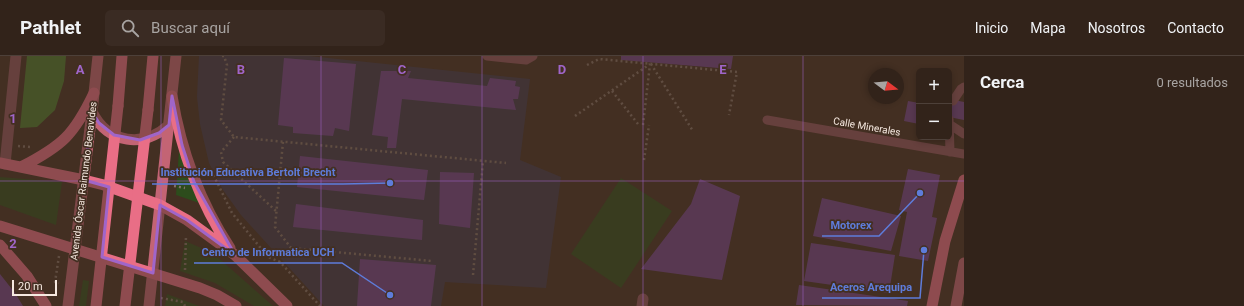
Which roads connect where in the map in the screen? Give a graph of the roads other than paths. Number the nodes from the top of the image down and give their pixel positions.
1 (16, 56) edge
2 (98, 56) edge
3 (122, 56) edge
4 (153, 56) edge
5 (176, 56) edge
6 (487, 56) edge
7 (533, 56) edge
8 (964, 87) edge
9 (94, 93) junction
10 (172, 96) junction
11 (953, 101) dead end
12 (92, 112) junction
13 (767, 120) dead end
14 (169, 125) junction
15 (952, 126) edge
16 (964, 134) edge
17 (950, 140) edge
18 (950, 152) junction
19 (964, 154) edge
20 (3, 164) edge
21 (21, 167) junction
22 (84, 180) junction
23 (964, 180) edge
24 (160, 205) junction
25 (0, 226) edge
26 (0, 244) edge
27 (75, 249) junction
28 (235, 255) junction
29 (964, 263) edge
30 (153, 272) junction
31 (46, 306) edge
32 (68, 306) edge
33 (96, 306) edge
34 (125, 306) edge
35 (149, 306) edge
36 (236, 306) edge
37 (287, 306) edge
38 (932, 306) edge
39 (956, 306) edge

1 - 20 street
2 - 9 main road, Avenida Óscar Raimundo Benavides
3 - 33 main road, bridge
4 - 34 main road, bridge
5 - 10 main road
6 - 7 lane
8 - 11 lane
9 - 12 main road, Avenida Óscar Raimundo Benavides
9 - 21 main road
10 - 14 main road
10 - 28 main road
12 - 14 main road
12 - 22 main road, Avenida Óscar Raimundo Benavides
13 - 18 lane, Calle Minerales
14 - 24 main road
15 - 16 lane
17 - 18 lane
18 - 19 lane, Calle Minerales
20 - 21 main road
21 - 22 main road
22 - 24 main road
22 - 27 main road, Avenida Óscar Raimundo Benavides
23 - 38 main road
24 - 28 main road
24 - 30 main road
25 - 27 main road
26 - 31 main road
27 - 30 main road
27 - 32 main road, Avenida Óscar Raimundo Benavides
28 - 37 main road
29 - 39 main road
30 - 35 main road
30 - 36 main road

